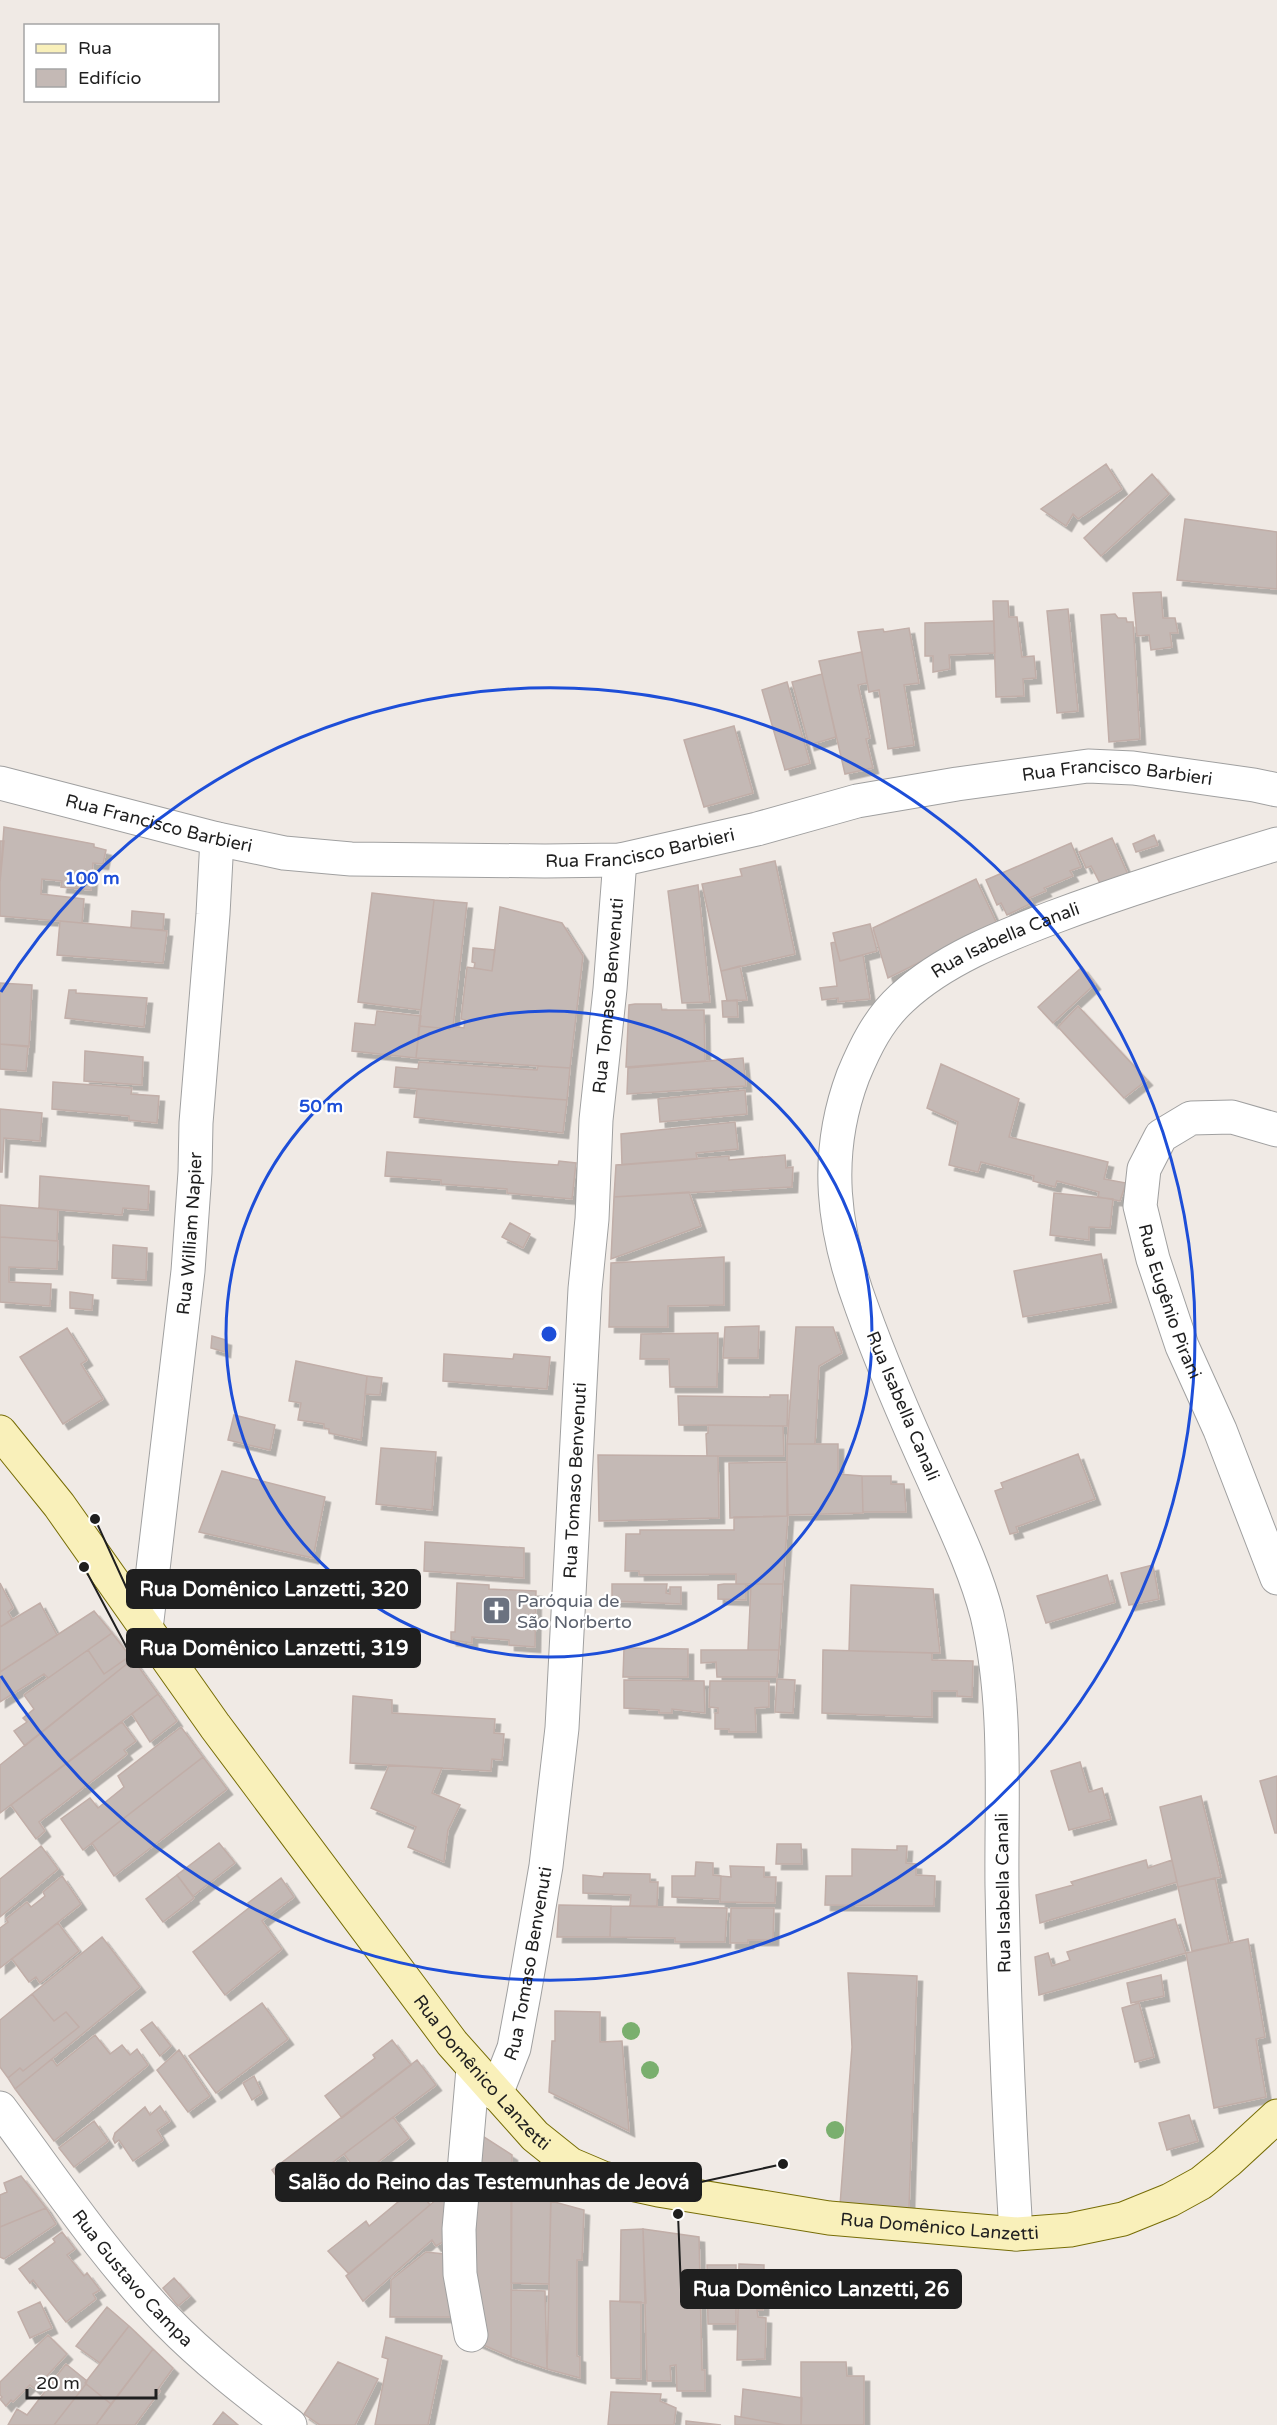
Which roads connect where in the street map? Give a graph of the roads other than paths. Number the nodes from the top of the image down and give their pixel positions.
1 (0, 783) edge
2 (1277, 790) edge
3 (217, 839) junction
4 (1277, 844) edge
5 (620, 860) junction
6 (1277, 1130) edge
7 (0, 1432) edge
8 (1277, 1578) edge
9 (146, 1629) junction
10 (473, 2069) junction
11 (496, 2094) junction
12 (0, 2108) edge
13 (1277, 2116) edge
14 (1016, 2234) junction
15 (471, 2335) dead end
16 (290, 2425) edge

1 - 3 street, Rua Francisco Barbieri
2 - 5 street, Rua Francisco Barbieri
3 - 5 street, Rua Francisco Barbieri
3 - 9 street, Rua William Napier
4 - 14 street, Rua Isabella Canali
5 - 11 street, Rua Tomaso Benvenuti
6 - 8 street, Rua Eugênio Pirani
7 - 9 main road, Rua Domênico Lanzetti
9 - 10 main road, Rua Domênico Lanzetti
10 - 11 main road, Rua Domênico Lanzetti
10 - 15 street
11 - 14 main road, Rua Domênico Lanzetti
12 - 16 street, Rua Gustavo Campa
13 - 14 main road, Rua Domênico Lanzetti

